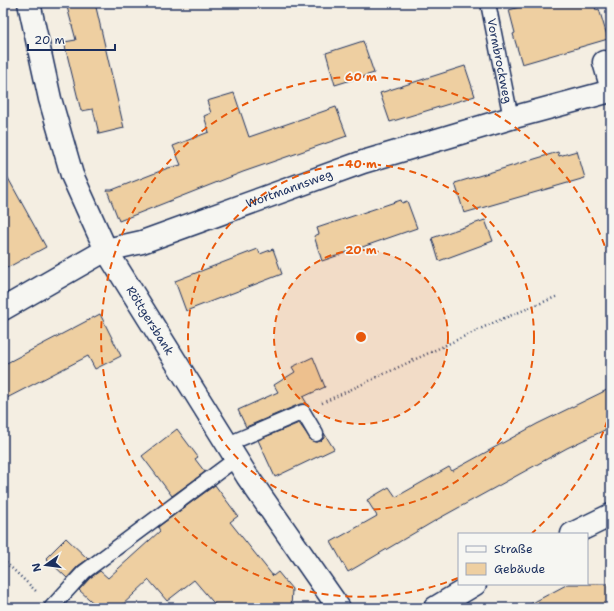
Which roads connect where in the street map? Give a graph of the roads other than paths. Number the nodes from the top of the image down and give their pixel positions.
1 (29, 3) edge
2 (488, 3) edge
3 (604, 62) dead end
4 (611, 86) edge
5 (611, 91) edge
6 (511, 118) junction
7 (106, 250) junction
8 (3, 308) edge
9 (316, 434) dead end
10 (232, 451) junction
11 (611, 516) edge
12 (574, 533) edge
13 (473, 585) edge
14 (51, 607) edge
15 (339, 608) edge
16 (435, 608) edge

1 - 7 street, Röttgersbank
2 - 6 lane, Vormbrockweg
3 - 4 street
5 - 6 street, Wortmannsweg
6 - 7 street, Wortmannsweg
7 - 8 street, Wortmannsweg
7 - 10 street, Röttgersbank
9 - 10 lane
10 - 14 lane
10 - 15 street, Röttgersbank
11 - 12 street
13 - 16 street

